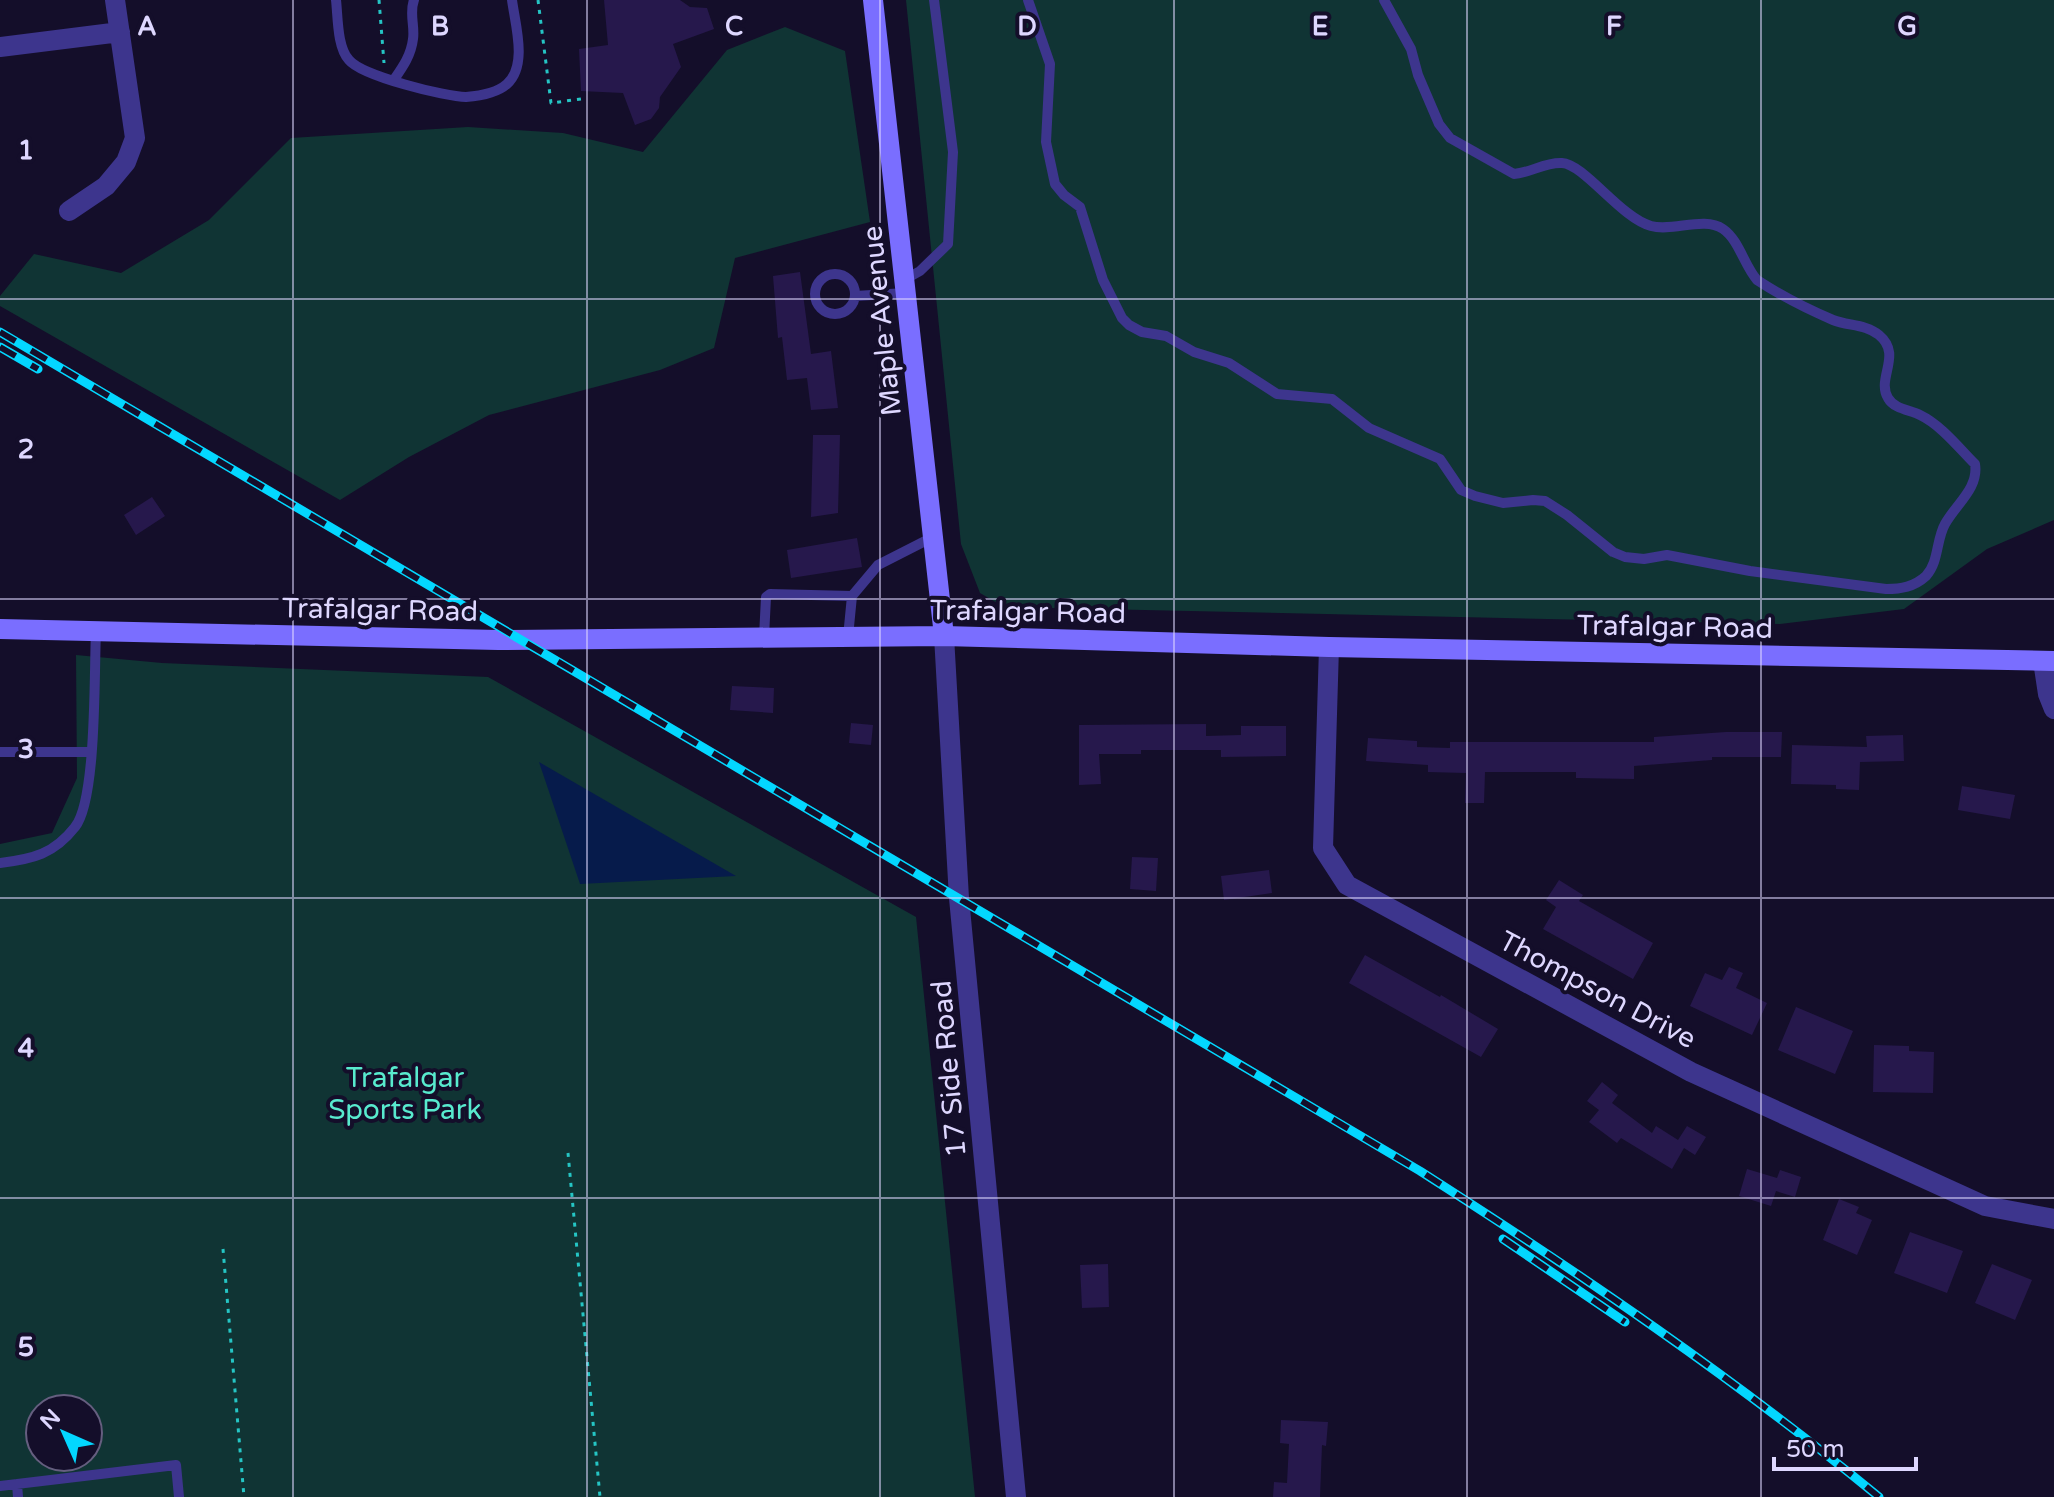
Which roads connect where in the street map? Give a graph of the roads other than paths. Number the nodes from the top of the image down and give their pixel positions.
1 (115, 0) edge
2 (336, 0) edge
3 (414, 0) edge
4 (512, 0) edge
5 (873, 0) edge
6 (934, 0) edge
7 (1028, 0) edge
8 (1384, 0) edge
9 (120, 32) junction
10 (0, 47) edge
11 (389, 80) junction
12 (69, 211) dead end
13 (905, 286) junction
14 (855, 296) junction
15 (933, 537) junction
16 (852, 596) junction
17 (0, 629) edge
18 (96, 631) junction
19 (944, 636) junction
20 (764, 637) junction
21 (848, 637) junction
22 (1329, 647) junction
23 (2049, 661) edge
24 (2054, 709) edge
25 (0, 752) edge
26 (91, 752) junction
27 (0, 863) edge
28 (2054, 1219) edge
29 (17, 1484) junction
30 (0, 1486) edge
31 (18, 1497) edge
32 (179, 1497) edge
33 (1016, 1497) edge

1 - 9 street
2 - 11 lane
3 - 11 lane
4 - 11 lane
5 - 13 main road, Maple Avenue
6 - 13 lane
7 - 8 lane
9 - 10 street
9 - 12 street
13 - 14 lane
13 - 15 main road, Maple Avenue
14 - 14 lane
15 - 16 lane
15 - 19 main road, Maple Avenue
16 - 20 lane
16 - 21 lane
17 - 18 main road, Trafalgar Road
18 - 20 main road, Trafalgar Road
18 - 26 lane
19 - 21 main road, Trafalgar Road
19 - 22 main road, Trafalgar Road
19 - 33 street, 17 Side Road
20 - 21 main road, Trafalgar Road
22 - 23 main road, Trafalgar Road
22 - 28 street, Thompson Drive
23 - 24 street
25 - 26 lane
26 - 27 lane
29 - 30 lane
29 - 31 lane
29 - 32 lane

